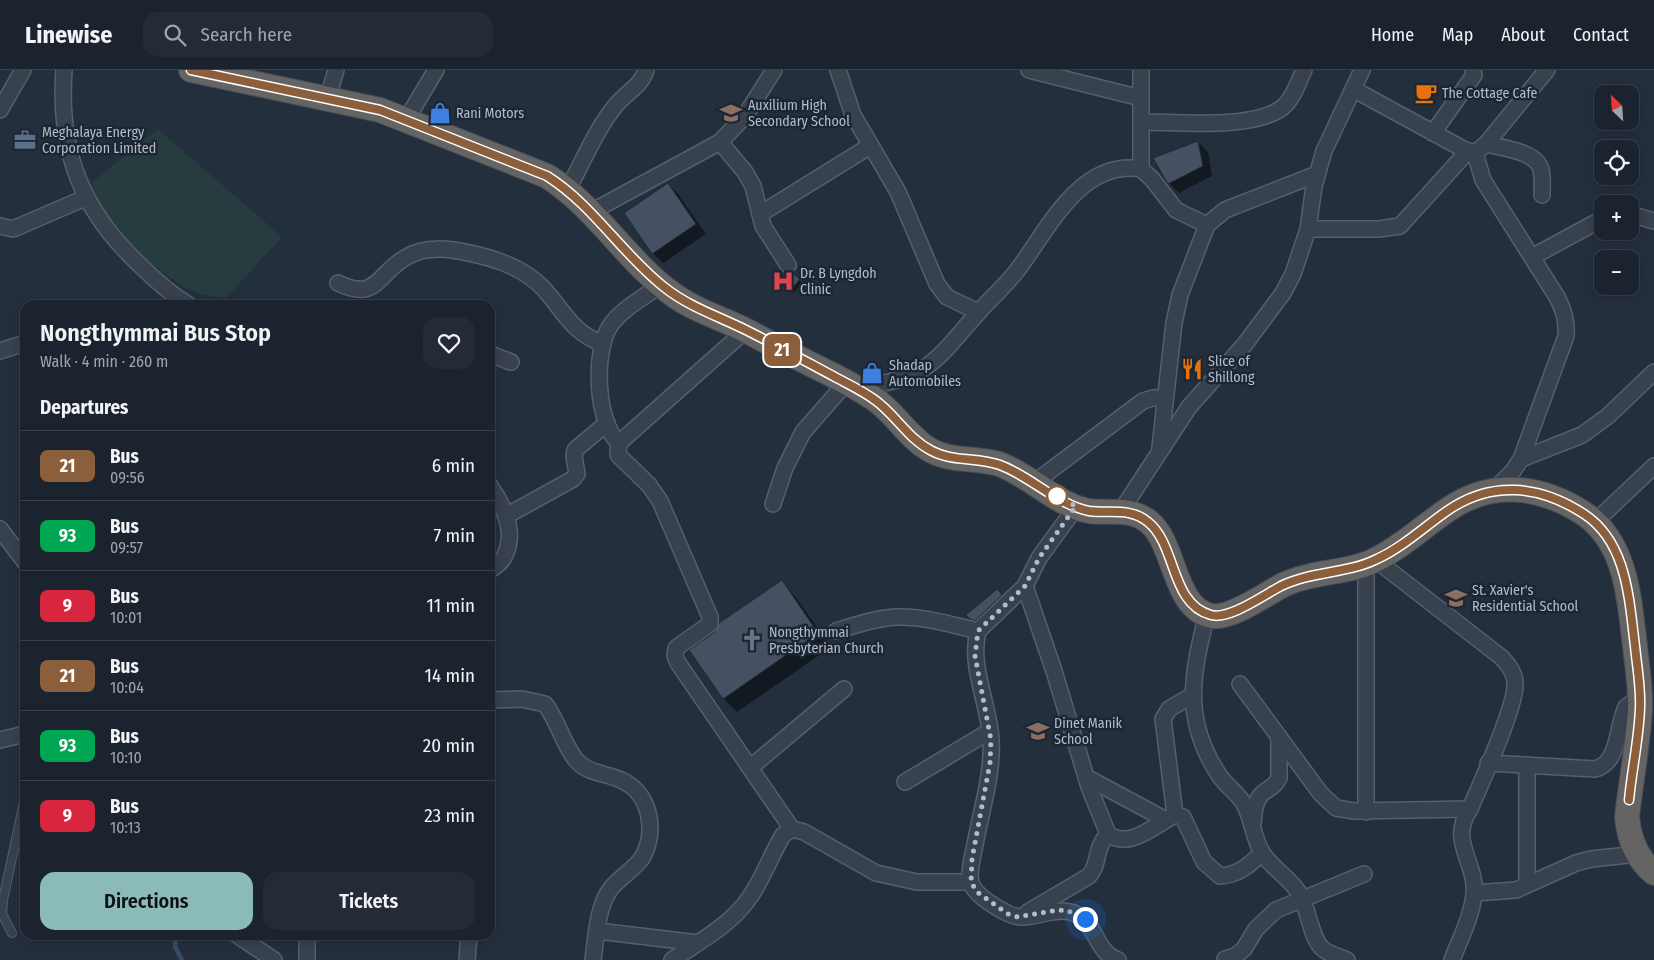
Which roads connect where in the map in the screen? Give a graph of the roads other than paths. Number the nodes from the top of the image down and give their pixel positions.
1 (23, 70) edge
2 (64, 70) edge
3 (191, 70) edge
4 (336, 70) edge
5 (436, 70) edge
6 (646, 70) edge
7 (774, 70) edge
8 (838, 70) edge
9 (1029, 70) edge
10 (1141, 70) edge
11 (1304, 70) edge
12 (1362, 70) edge
13 (1473, 70) edge
14 (1547, 70) edge
15 (1353, 90) junction
16 (328, 98) junction
17 (1140, 98) junction
18 (0, 110) edge
19 (406, 120) junction
20 (1141, 122) junction
21 (1433, 133) junction
22 (720, 142) junction
23 (870, 146) junction
24 (1476, 150) junction
25 (1141, 169) junction
26 (1317, 174) junction
27 (568, 189) junction
28 (1542, 194) dead end
29 (85, 198) junction
30 (591, 212) junction
31 (760, 214) junction
32 (1639, 217) edge
33 (1654, 221) edge
34 (1594, 223) edge
35 (1207, 225) junction
36 (0, 226) edge
37 (1308, 229) junction
38 (1532, 257) junction
39 (788, 264) dead end
40 (338, 284) dead end
41 (660, 285) junction
42 (183, 300) edge
43 (978, 312) junction
44 (746, 330) junction
45 (603, 344) junction
46 (20, 345) edge
47 (0, 351) edge
48 (495, 356) edge
49 (511, 362) dead end
50 (1654, 372) edge
51 (850, 385) junction
52 (1165, 398) junction
53 (606, 423) junction
54 (618, 443) junction
55 (1160, 450) junction
56 (1521, 459) junction
57 (1654, 466) edge
58 (1036, 482) junction
59 (1493, 491) junction
60 (495, 495) edge
61 (773, 504) dead end
62 (1076, 506) junction
63 (1121, 511) junction
64 (506, 516) junction
65 (1595, 522) junction
66 (0, 529) edge
67 (20, 555) edge
68 (1371, 562) junction
69 (495, 566) edge
70 (1025, 586) junction
71 (1207, 614) junction
72 (836, 631) dead end
73 (978, 631) junction
74 (1240, 684) dead end
75 (844, 689) dead end
76 (1193, 695) junction
77 (1640, 698) junction
78 (495, 700) edge
79 (990, 731) junction
80 (20, 735) edge
81 (1279, 737) junction
82 (0, 740) edge
83 (1488, 763) junction
84 (1527, 765) junction
85 (751, 767) junction
86 (1086, 777) junction
87 (905, 782) dead end
88 (1470, 809) junction
89 (1366, 812) junction
90 (1171, 817) junction
91 (20, 820) edge
92 (1252, 825) junction
93 (792, 829) junction
94 (1108, 834) junction
95 (1262, 853) junction
96 (1638, 854) junction
97 (1654, 873) edge
98 (1364, 874) dead end
99 (971, 882) junction
100 (1527, 885) junction
101 (1474, 893) junction
102 (1304, 900) junction
103 (1018, 917) junction
104 (598, 931) junction
105 (12, 933) dead end
106 (244, 940) edge
107 (307, 940) edge
108 (469, 940) edge
109 (698, 943) junction
110 (1322, 954) edge
111 (1224, 959) edge
112 (274, 960) edge
113 (307, 960) edge
114 (467, 960) edge
115 (593, 960) edge
116 (672, 960) edge
117 (1118, 960) edge
118 (1347, 960) edge
119 (1452, 960) edge

1 - 18 street
2 - 29 street
3 - 16 highway
4 - 16 street
5 - 19 street
6 - 27 street
7 - 22 street
8 - 23 street
9 - 17 street
10 - 17 street
11 - 20 street
12 - 15 street
13 - 21 street
14 - 24 street
15 - 21 street
15 - 26 street
16 - 19 highway
17 - 20 street
19 - 27 highway
20 - 25 street
21 - 24 street
22 - 30 street
22 - 31 street
23 - 31 street
23 - 43 street
24 - 28 street
24 - 37 street
24 - 38 street
25 - 35 street
25 - 43 street
26 - 35 street
26 - 37 street
27 - 30 highway
29 - 36 street
29 - 42 street
30 - 41 highway
31 - 39 street
32 - 33 street
34 - 38 street
35 - 52 street
37 - 55 street
38 - 56 street
40 - 45 street
41 - 44 highway
41 - 45 street
43 - 51 street
44 - 51 highway
44 - 54 street
45 - 53 street
46 - 47 street
48 - 49 street
50 - 56 street
51 - 58 highway
51 - 61 street
52 - 55 street
52 - 58 street
53 - 54 street
53 - 64 street
54 - 85 street
55 - 63 street
56 - 59 street
57 - 65 street
58 - 62 highway
59 - 65 highway
59 - 68 highway
60 - 64 street
62 - 63 highway
62 - 70 street
63 - 71 highway
64 - 69 street
65 - 77 highway
66 - 67 street
68 - 71 highway
68 - 83 street
68 - 89 street
70 - 73 street
70 - 86 street
71 - 76 street
72 - 73 street
73 - 79 street
74 - 81 street
75 - 85 street
76 - 90 street
76 - 92 street
77 - 84 street
77 - 96 highway
78 - 104 street
79 - 87 street
79 - 99 street
80 - 82 street
81 - 89 street
81 - 92 street
83 - 84 street
83 - 88 street
84 - 100 street
85 - 93 street
86 - 90 street
86 - 94 street
88 - 89 street
88 - 101 street
90 - 94 street
90 - 95 street
91 - 105 lane
92 - 95 street
93 - 99 street
93 - 109 street
94 - 103 street
95 - 102 street
96 - 97 highway
96 - 100 street
98 - 102 street
99 - 103 street
100 - 101 street
101 - 119 street
102 - 110 street
102 - 111 street
103 - 117 street
104 - 109 street
104 - 115 street
106 - 112 street
107 - 113 street
108 - 114 street
109 - 116 street
110 - 118 street

